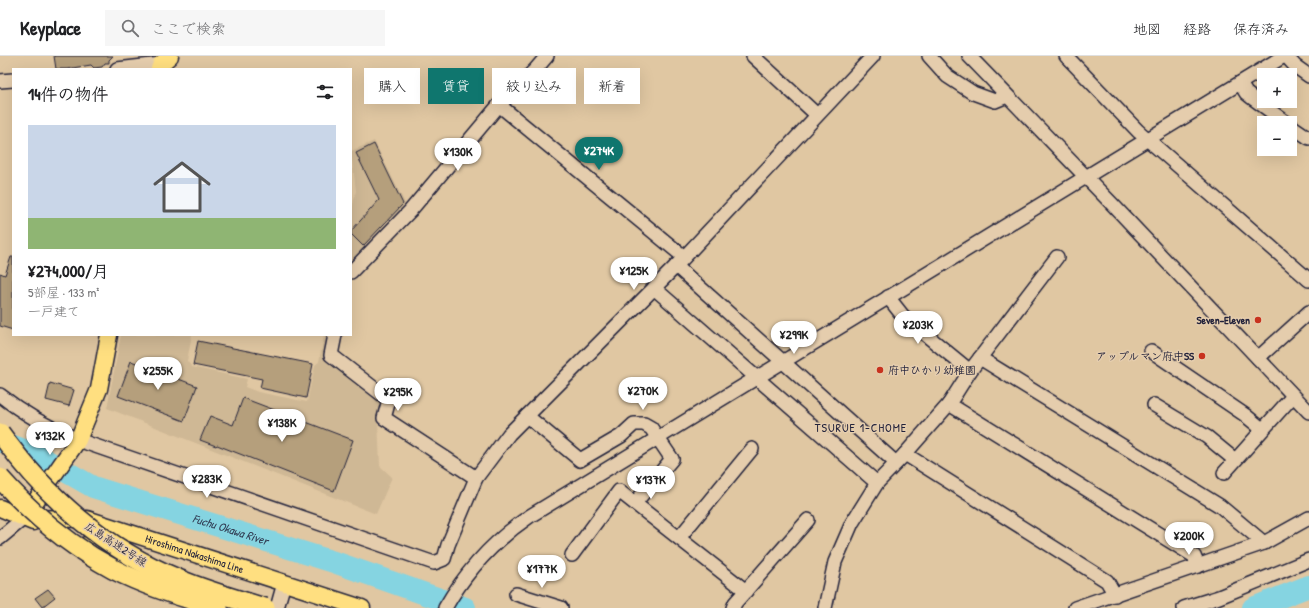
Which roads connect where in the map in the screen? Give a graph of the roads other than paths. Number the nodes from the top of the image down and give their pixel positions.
1 (547, 56) edge
2 (753, 56) edge
3 (873, 56) edge
4 (929, 56) edge
5 (969, 56) edge
6 (1066, 56) edge
7 (1285, 56) edge
8 (163, 63) edge
9 (125, 68) edge
10 (1309, 76) edge
11 (12, 80) edge
12 (0, 81) edge
13 (1240, 83) junction
14 (1007, 96) junction
15 (499, 105) junction
16 (817, 115) junction
17 (1277, 116) edge
18 (1297, 130) edge
19 (1309, 138) edge
20 (1148, 139) junction
21 (1086, 177) junction
22 (1057, 257) dead end
23 (680, 261) junction
24 (352, 271) edge
25 (1309, 280) edge
26 (654, 288) junction
27 (888, 298) junction
28 (1309, 312) edge
29 (109, 336) edge
30 (335, 336) edge
31 (1151, 351) dead end
32 (980, 358) junction
33 (1258, 358) junction
34 (783, 362) junction
35 (970, 371) junction
36 (757, 378) junction
37 (0, 395) edge
38 (1293, 396) junction
39 (949, 404) junction
40 (1154, 405) dead end
41 (1309, 412) edge
42 (528, 416) junction
43 (1262, 430) junction
44 (0, 432) edge
45 (658, 438) junction
46 (77, 442) junction
47 (752, 449) dead end
48 (906, 454) junction
49 (1235, 460) junction
50 (896, 463) junction
51 (1224, 473) dead end
52 (0, 478) edge
53 (476, 478) junction
54 (877, 483) junction
55 (635, 503) junction
56 (0, 508) edge
57 (24, 518) junction
58 (1309, 518) edge
59 (808, 520) dead end
60 (0, 538) edge
61 (678, 538) junction
62 (1264, 543) junction
63 (572, 555) dead end
64 (1309, 560) edge
65 (1198, 566) junction
66 (284, 583) junction
67 (746, 591) junction
68 (516, 594) dead end
69 (1115, 595) junction
70 (218, 608) edge
71 (247, 608) edge
72 (264, 608) edge
73 (277, 608) edge
74 (362, 608) edge
75 (445, 608) edge
76 (561, 608) edge
77 (733, 608) edge
78 (826, 608) edge
79 (1075, 608) edge
80 (1184, 608) edge

1 - 15 street
2 - 16 street
3 - 16 street
4 - 14 street
5 - 14 street
6 - 20 street
7 - 10 street
7 - 13 street
8 - 9 street
11 - 12 street
13 - 17 street
13 - 20 street
14 - 21 street
15 - 23 street
15 - 24 street
16 - 23 street
18 - 19 street
20 - 21 street
20 - 25 street
21 - 27 street
21 - 33 street
22 - 32 street
23 - 26 street
23 - 34 street
26 - 36 street
26 - 42 street
27 - 34 street
27 - 35 street
28 - 33 street
29 - 46 main road
30 - 53 street
31 - 43 street
32 - 35 street
32 - 62 street
33 - 38 street
34 - 36 street
34 - 50 street
35 - 39 street
36 - 45 street
36 - 54 street
37 - 46 street
38 - 41 street
38 - 43 street
39 - 48 street
39 - 65 street
40 - 49 street
42 - 45 street
42 - 53 street
43 - 49 street
44 - 72 highway, 広島高速2号線, bridge
45 - 55 street
45 - 75 street
46 - 53 street
46 - 57 main road
47 - 61 street
48 - 50 street
48 - 69 street
49 - 51 street
50 - 54 street
52 - 70 highway, 広島高速2号線, bridge
54 - 78 street
55 - 61 street
55 - 63 street
56 - 57 main road, Hiroshima Nakashima Line
57 - 60 street
57 - 66 main road, Hiroshima Nakashima Line
57 - 71 main road, Hiroshima Nakashima Line
58 - 62 street
59 - 67 street
61 - 67 street
62 - 65 street
64 - 80 street
65 - 69 street
66 - 73 street
66 - 74 main road, Hiroshima Nakashima Line
67 - 77 street
68 - 76 street
69 - 79 street

